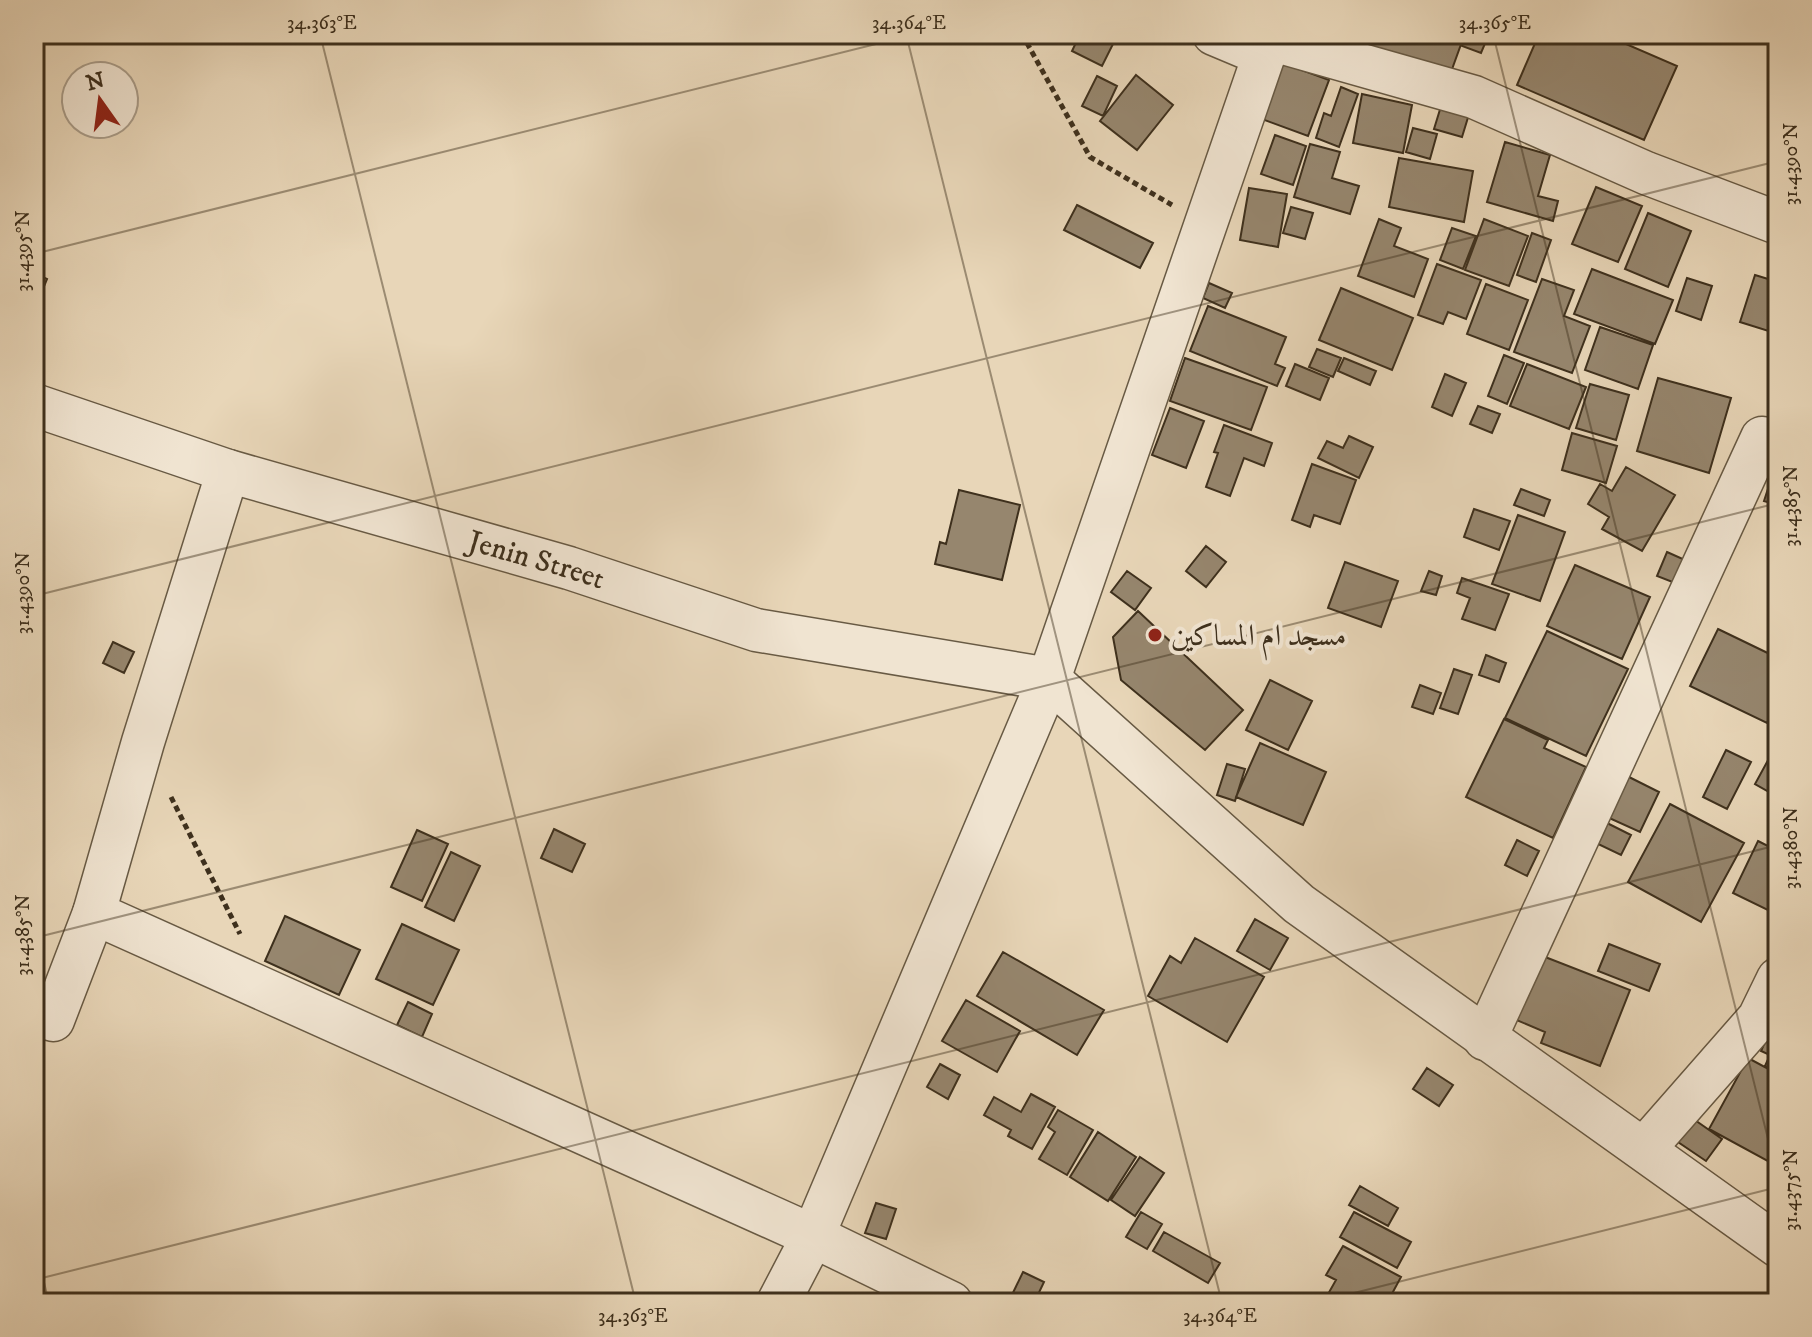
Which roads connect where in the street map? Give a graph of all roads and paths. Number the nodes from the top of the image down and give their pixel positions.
1 (1022, 34) edge
2 (1214, 34) edge
3 (1266, 42) edge
4 (1778, 223) edge
5 (1204, 224) junction
6 (34, 405) edge
7 (1762, 438) dead end
8 (228, 471) junction
9 (1049, 679) junction
10 (143, 742) junction
11 (94, 913) junction
12 (242, 937) dead end
13 (1778, 979) edge
14 (53, 1020) dead end
15 (1485, 1039) junction
16 (1644, 1149) junction
17 (813, 1236) junction
18 (1778, 1246) edge
19 (778, 1303) edge
20 (951, 1303) edge

1 - 5 path
2 - 3 street
3 - 4 street
3 - 5 street
5 - 9 street
6 - 8 street, Jenin Street
7 - 15 street
8 - 9 street, Jenin Street
8 - 10 street
9 - 15 street
9 - 17 street
10 - 11 street
10 - 12 path
11 - 14 street
11 - 17 street
13 - 16 street
15 - 16 street
16 - 18 street
17 - 19 street
17 - 20 street

